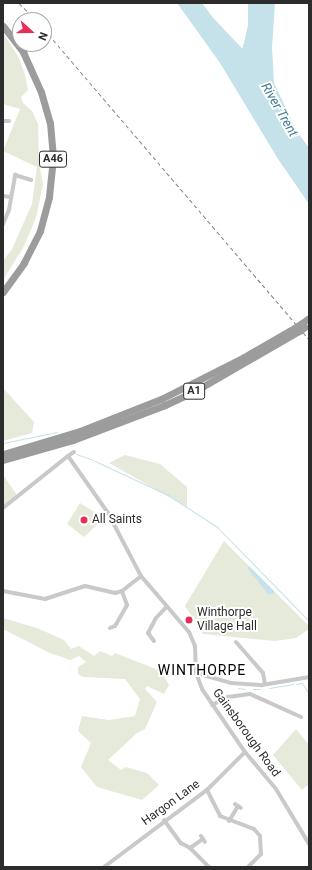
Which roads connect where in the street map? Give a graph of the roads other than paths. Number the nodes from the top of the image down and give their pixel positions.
1 (3, 26) edge
2 (3, 121) edge
3 (9, 122) dead end
4 (31, 180) dead end
5 (3, 196) edge
6 (11, 197) junction
7 (3, 224) edge
8 (3, 292) edge
9 (309, 318) edge
10 (302, 327) edge
11 (72, 437) junction
12 (74, 452) dead end
13 (3, 454) edge
14 (68, 456) junction
15 (3, 460) edge
16 (3, 508) edge
17 (141, 576) junction
18 (3, 591) edge
19 (122, 591) junction
20 (167, 606) junction
21 (110, 628) dead end
22 (154, 641) dead end
23 (236, 642) dead end
24 (196, 673) junction
25 (309, 677) edge
26 (265, 684) junction
27 (212, 705) junction
28 (300, 717) dead end
29 (245, 752) junction
30 (207, 790) junction
31 (238, 806) dead end
32 (164, 820) junction
33 (230, 821) junction
34 (203, 839) dead end
35 (309, 844) edge
36 (190, 848) junction
37 (206, 866) edge
38 (254, 866) edge
39 (104, 867) edge
40 (248, 867) edge

1 - 8 highway, A46
2 - 3 street
4 - 6 street
5 - 6 street
6 - 7 street
9 - 10 highway, A1
10 - 11 highway, A1
11 - 13 highway, A1
11 - 15 highway, A1
12 - 14 street
14 - 16 street
14 - 17 street, Gainsborough Road
17 - 19 street
17 - 20 street, Gainsborough Road
18 - 19 street
19 - 21 street
20 - 22 street
20 - 24 street, Gainsborough Road
23 - 26 street
24 - 26 street
24 - 27 street, Gainsborough Road
25 - 26 street
27 - 28 street
27 - 29 street, Gainsborough Road
29 - 30 street, Hargon Lane
29 - 35 street, Gainsborough Road
30 - 32 street, Hargon Lane
30 - 33 street
31 - 33 street
32 - 36 street
32 - 39 street, Hargon Lane
33 - 38 street
34 - 36 street
36 - 37 street
38 - 40 street

